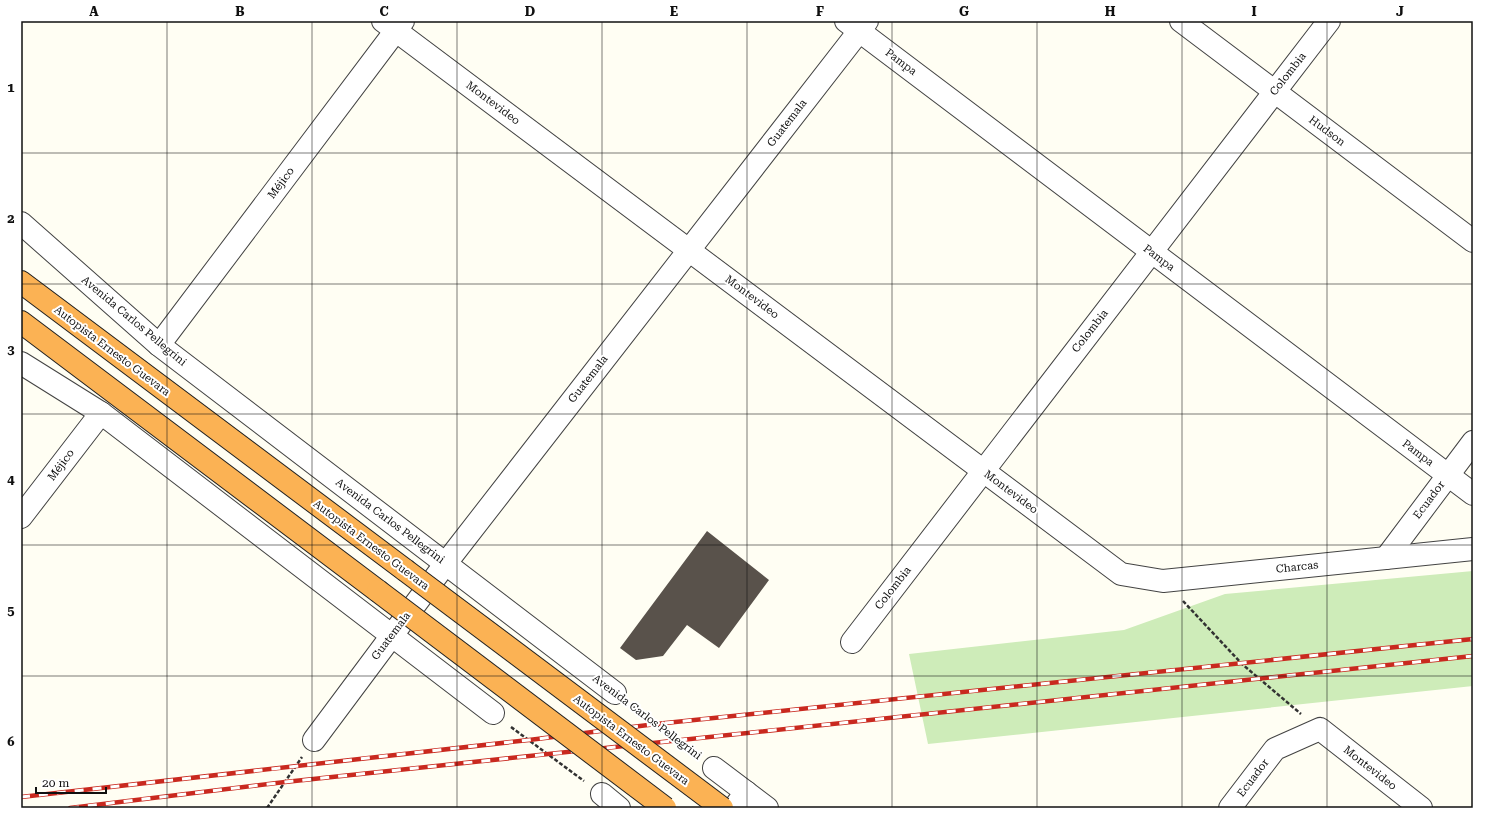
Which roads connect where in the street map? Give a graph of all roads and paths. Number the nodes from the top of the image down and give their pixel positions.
1 (1181, 21) edge
2 (1329, 21) edge
3 (394, 24) edge
4 (858, 24) edge
5 (1275, 91) junction
6 (21, 223) edge
7 (1473, 241) edge
8 (689, 250) junction
9 (1152, 252) junction
10 (21, 282) edge
11 (21, 322) edge
12 (159, 345) junction
13 (21, 363) edge
14 (100, 413) junction
15 (1473, 442) edge
16 (984, 471) junction
17 (1448, 476) junction
18 (1473, 494) edge
19 (21, 517) edge
20 (1473, 550) edge
21 (1386, 558) junction
22 (446, 563) junction
23 (1121, 574) joint
24 (1164, 580) junction
25 (392, 636) junction
26 (852, 642) dead end
27 (615, 693) joint
28 (493, 713) joint
29 (1320, 729) junction
30 (314, 740) joint
31 (714, 768) joint
32 (602, 794) joint
33 (740, 800) edge
34 (267, 808) edge
35 (620, 808) edge
36 (665, 808) edge
37 (722, 808) edge
38 (767, 808) edge
39 (1230, 808) edge
40 (1421, 808) edge

1 - 5 street, Hudson
2 - 5 street, Colombia
3 - 8 street, Montevideo
3 - 12 street, Méjico
4 - 8 street, Guatemala
4 - 9 street, Pampa
5 - 7 street, Hudson
5 - 9 street, Colombia
6 - 12 street, Avenida Carlos Pellegrini
8 - 16 street, Montevideo
8 - 22 street, Guatemala
9 - 16 street, Colombia
9 - 17 street, Pampa
10 - 37 highway, Autopista Ernesto Guevara, bridge
11 - 36 highway, bridge
12 - 22 street, Avenida Carlos Pellegrini
13 - 14 street
14 - 19 street, Méjico
14 - 25 street
15 - 17 street, Ecuador
16 - 23 street, Montevideo
16 - 26 street, Colombia
17 - 18 street, Pampa
17 - 21 street, Ecuador
20 - 21 street, Charcas
21 - 24 street, Charcas
22 - 25 street, Guatemala
22 - 27 street, Avenida Carlos Pellegrini
23 - 24 street, Charcas
24 - 29 path
25 - 28 street
25 - 30 street, Guatemala
27 - 31 path, Avenida Carlos Pellegrini
28 - 32 path
29 - 39 street, Ecuador
29 - 40 street, Montevideo
30 - 34 path
31 - 33 street
32 - 35 street
33 - 38 street

